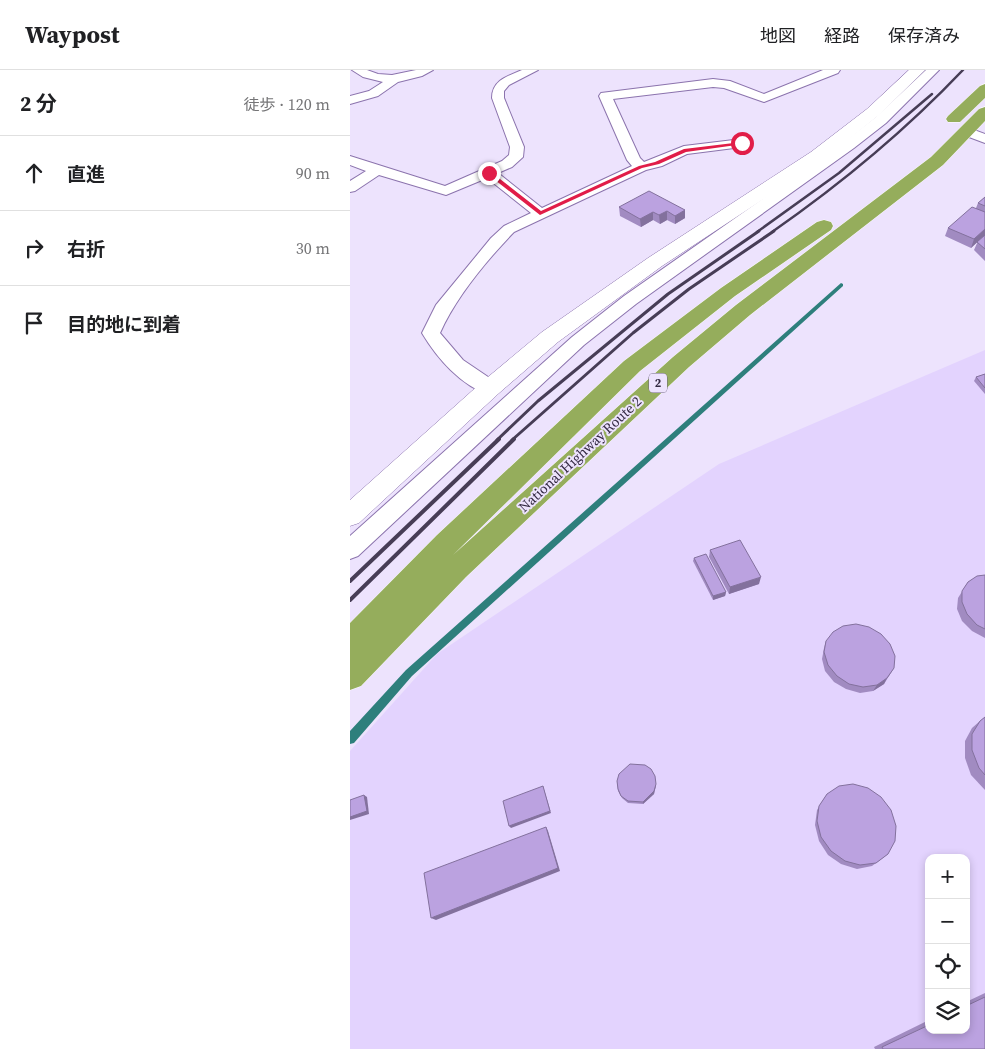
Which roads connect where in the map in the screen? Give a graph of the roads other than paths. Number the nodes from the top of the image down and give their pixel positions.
1 (358, 70) edge
2 (427, 70) edge
3 (532, 70) edge
4 (834, 70) edge
5 (918, 70) edge
6 (933, 70) edge
7 (794, 75) dead end
8 (713, 76) edge
9 (393, 80) junction
10 (805, 82) junction
11 (985, 89) edge
12 (350, 100) edge
13 (985, 112) edge
14 (976, 135) edge
15 (742, 143) dead end
16 (350, 160) edge
17 (640, 167) junction
18 (377, 170) junction
19 (489, 173) junction
20 (350, 188) edge
21 (540, 213) junction
22 (490, 388) junction
23 (350, 516) edge
24 (350, 550) edge
25 (350, 643) edge
26 (350, 676) edge

1 - 9 street
2 - 9 street
3 - 19 street
4 - 10 street
5 - 22 street
6 - 24 street
7 - 10 street
8 - 10 street
8 - 17 street
9 - 12 street
11 - 25 highway, National Highway Route 2 / 2
13 - 14 highway, National Highway Route 2 / 2
14 - 26 highway, National Highway Route 2 / 2
15 - 17 street
16 - 18 street
17 - 21 street
18 - 19 street
18 - 20 street
19 - 21 street
21 - 22 street
22 - 23 street

